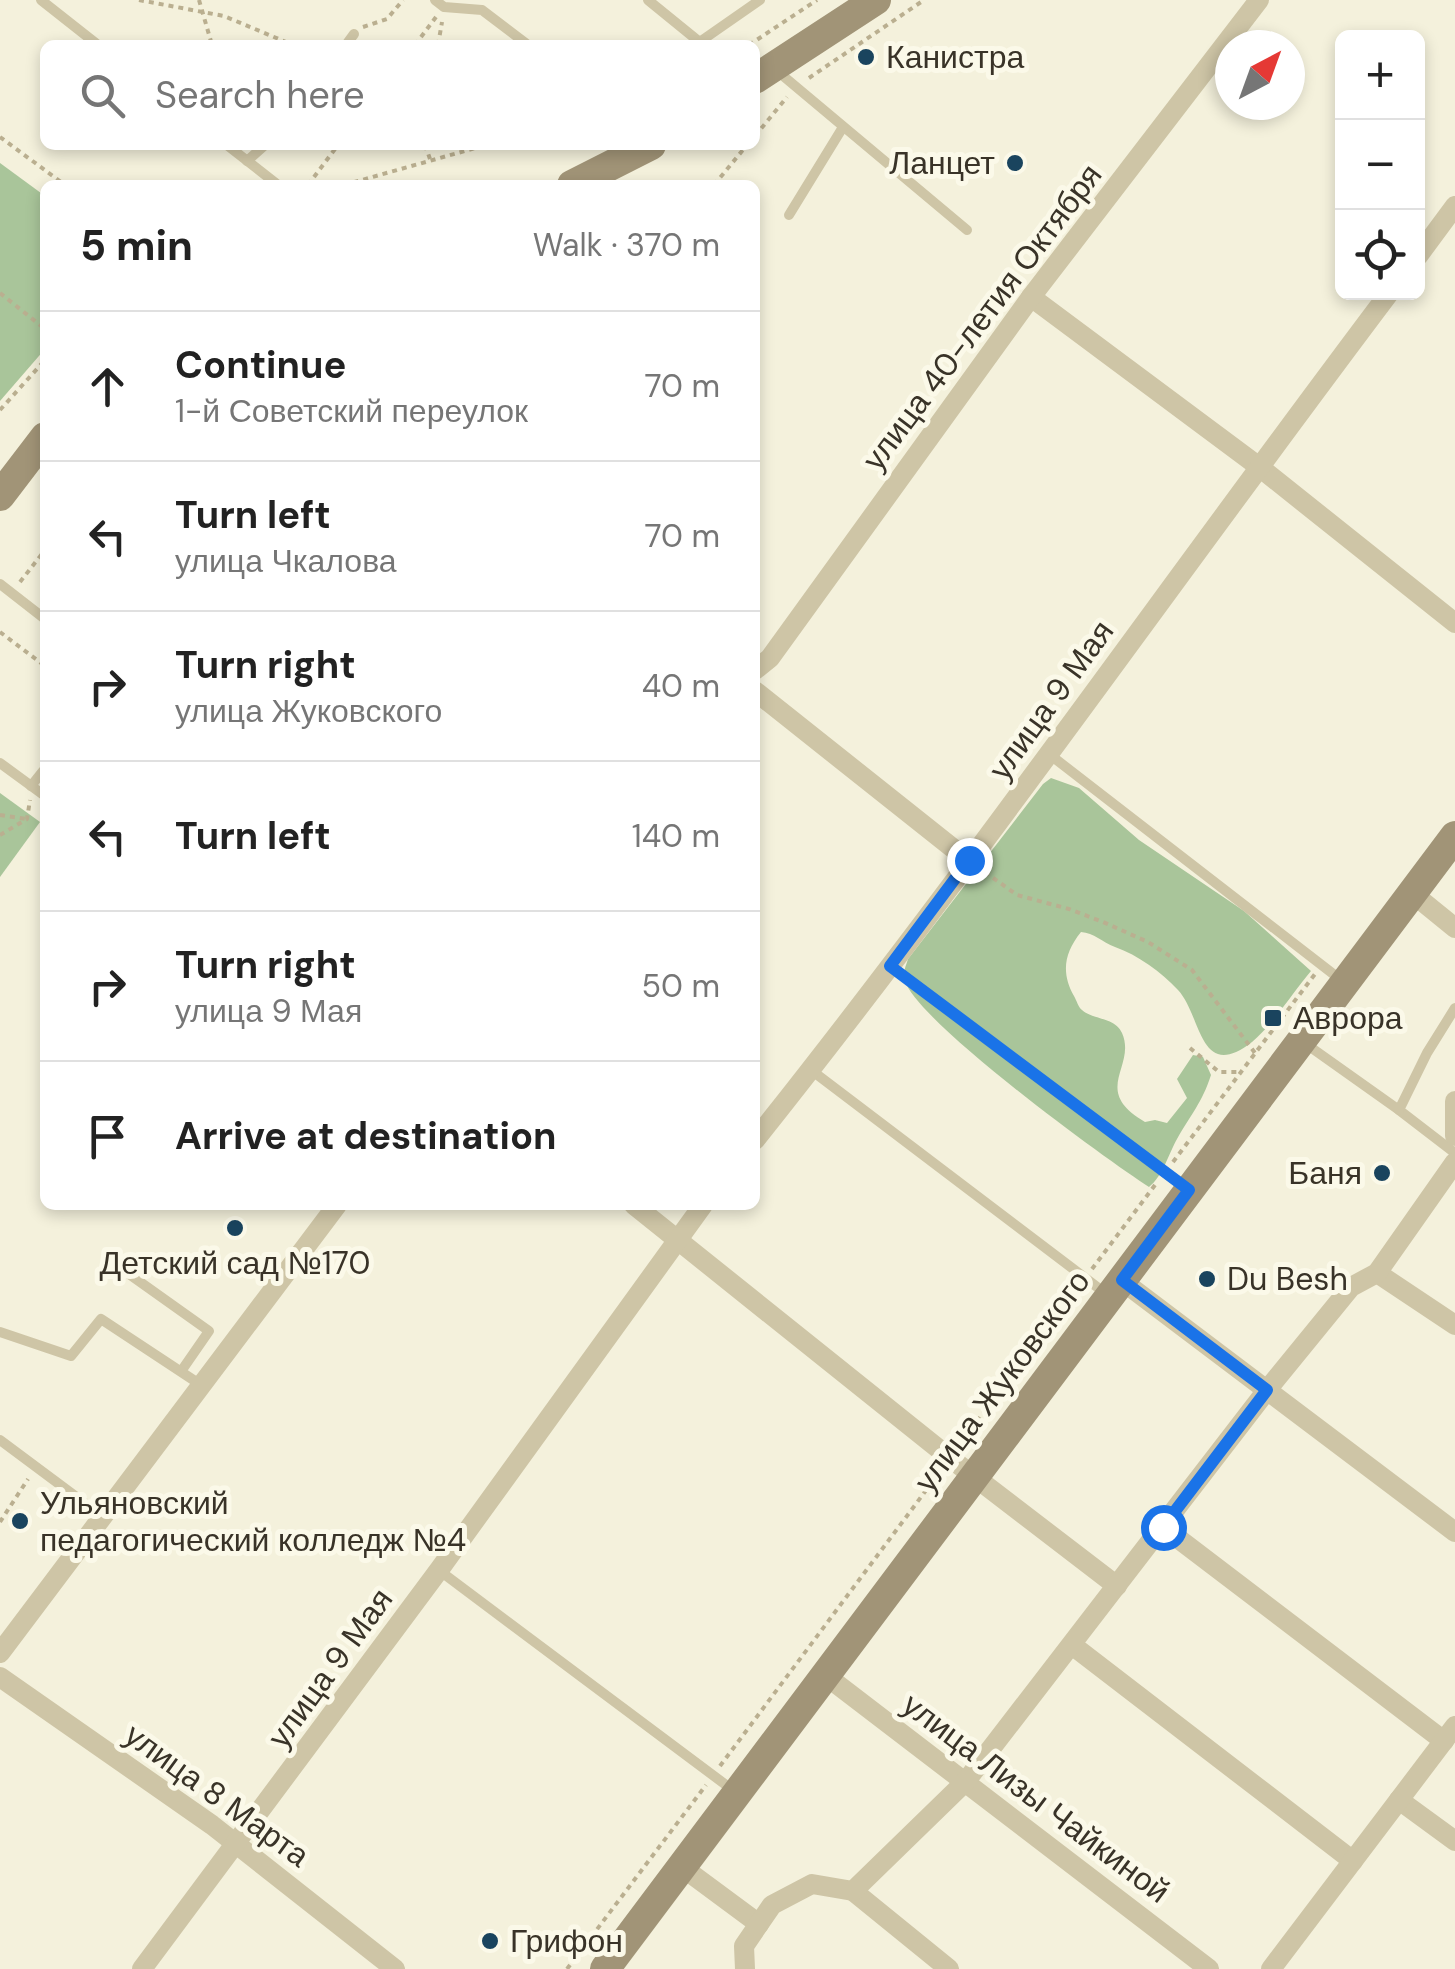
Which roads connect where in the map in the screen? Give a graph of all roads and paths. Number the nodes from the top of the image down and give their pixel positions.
1 (41, 0) edge
2 (139, 0) edge
3 (199, 0) edge
4 (403, 0) edge
5 (648, 0) edge
6 (760, 0) edge
7 (818, 0) edge
8 (876, 0) edge
9 (924, 0) edge
10 (1259, 0) edge
11 (439, 4) edge
12 (204, 13) junction
13 (354, 34) joint
14 (92, 40) edge
15 (211, 40) edge
16 (281, 40) edge
17 (350, 40) edge
18 (418, 40) edge
19 (438, 40) edge
20 (521, 40) edge
21 (698, 40) edge
22 (706, 40) edge
23 (758, 40) edge
24 (774, 78) edge
25 (760, 121) edge
26 (843, 128) junction
27 (0, 137) edge
28 (233, 150) edge
29 (259, 150) edge
30 (334, 150) edge
31 (427, 150) edge
32 (466, 150) edge
33 (641, 150) edge
34 (743, 150) edge
35 (430, 159) junction
36 (247, 161) junction
37 (58, 180) edge
38 (272, 180) edge
39 (312, 180) edge
40 (361, 180) edge
41 (582, 180) edge
42 (718, 180) edge
43 (1455, 206) edge
44 (789, 215) dead end
45 (967, 230) dead end
46 (1425, 247) edge
47 (0, 293) edge
48 (1031, 297) junction
49 (1384, 300) edge
50 (40, 325) edge
51 (40, 366) edge
52 (0, 410) edge
53 (40, 444) edge
54 (1258, 466) junction
55 (0, 496) edge
56 (40, 556) edge
57 (0, 584) edge
58 (11, 593) junction
59 (40, 616) edge
60 (1455, 622) edge
61 (0, 632) edge
62 (40, 662) edge
63 (760, 666) edge
64 (760, 696) edge
65 (1049, 754) junction
66 (0, 763) edge
67 (40, 775) edge
68 (32, 786) junction
69 (40, 792) edge
70 (0, 815) edge
71 (27, 819) junction
72 (0, 835) edge
73 (1455, 836) edge
74 (969, 860) junction
75 (1412, 894) junction
76 (1455, 928) edge
77 (890, 966) junction
78 (1333, 974) junction
79 (1455, 1008) edge
80 (1301, 1040) junction
81 (1190, 1048) dead end
82 (1255, 1053) junction
83 (811, 1070) junction
84 (1242, 1072) junction
85 (1455, 1102) edge
86 (1399, 1110) junction
87 (760, 1134) edge
88 (1455, 1136) edge
89 (1455, 1153) edge
90 (1455, 1162) edge
91 (1177, 1181) junction
92 (333, 1210) edge
93 (640, 1210) edge
94 (699, 1210) edge
95 (676, 1239) junction
96 (119, 1267) dead end
97 (1378, 1272) junction
98 (1105, 1285) junction
99 (1455, 1326) edge
100 (0, 1332) edge
101 (182, 1370) junction
102 (202, 1386) junction
103 (1267, 1390) junction
104 (0, 1440) edge
105 (956, 1449) dead end
106 (942, 1468) dead end
107 (15, 1469) dead end
108 (974, 1476) junction
109 (102, 1516) junction
110 (0, 1522) edge
111 (1163, 1527) junction
112 (1455, 1532) edge
113 (439, 1570) junction
114 (1118, 1586) junction
115 (1072, 1646) junction
116 (0, 1654) edge
117 (825, 1676) junction
118 (0, 1677) edge
119 (1449, 1733) edge
120 (722, 1764) dead end
121 (966, 1781) junction
122 (708, 1783) dead end
123 (737, 1794) junction
124 (1399, 1800) junction
125 (1455, 1841) edge
126 (238, 1844) junction
127 (1353, 1861) junction
128 (682, 1866) junction
129 (853, 1890) junction
130 (759, 1924) junction
131 (142, 1969) edge
132 (394, 1969) edge
133 (566, 1969) edge
134 (605, 1969) edge
135 (745, 1969) edge
136 (949, 1969) edge
137 (1210, 1969) edge
138 (1271, 1969) edge

1 - 14 lane
2 - 12 path
3 - 12 path
4 - 13 path
5 - 21 lane
6 - 22 lane
7 - 23 path
8 - 24 street
9 - 24 path
10 - 48 street, улица 40-летия Октября
11 - 18 path
11 - 19 path
11 - 20 lane
12 - 15 path
12 - 16 path
13 - 17 lane
24 - 25 path
24 - 26 lane
26 - 44 lane
26 - 45 lane
27 - 37 path
28 - 36 lane
29 - 36 lane
30 - 39 path
31 - 35 path
32 - 35 path
33 - 41 street
34 - 42 path
35 - 40 path
36 - 38 lane
43 - 46 street
47 - 50 path
48 - 54 street
48 - 63 street, улица 40-летия Октября
49 - 54 street, улица 9 Мая
51 - 52 path
53 - 55 street
54 - 60 street
54 - 65 street, улица 9 Мая
56 - 58 path
57 - 58 lane
58 - 59 lane
61 - 62 path
64 - 74 street
65 - 74 street, улица 9 Мая
65 - 78 lane
66 - 68 lane
67 - 68 lane
68 - 69 lane
68 - 71 path
70 - 71 path
71 - 72 path
73 - 75 street, улица Жуковского
74 - 77 street, улица 9 Мая
74 - 82 path
75 - 76 street
75 - 78 street, улица Жуковского
77 - 83 street, улица 9 Мая
77 - 91 lane
78 - 80 street, улица Жуковского
78 - 82 path
79 - 86 lane
80 - 86 lane
80 - 91 street, улица Жуковского
81 - 84 path
82 - 84 path
83 - 87 street, улица 9 Мая
83 - 98 lane
84 - 91 path
85 - 88 street
86 - 89 lane
90 - 97 street
91 - 98 street, улица Жуковского
91 - 98 path
92 - 102 street
93 - 95 street
94 - 95 street, улица 9 Мая
95 - 108 street
95 - 113 street, улица 9 Мая
96 - 101 lane
97 - 99 street
97 - 103 street
98 - 103 street
98 - 105 path
98 - 108 street, улица Жуковского
100 - 101 lane
101 - 102 lane
102 - 109 street
103 - 111 street
103 - 112 street
104 - 109 lane
106 - 120 path
107 - 110 path
108 - 114 street
108 - 117 street, улица Жуковского
109 - 116 street
111 - 114 street
111 - 119 street
113 - 123 lane
113 - 126 street, улица 9 Мая
114 - 115 street
115 - 121 street
115 - 127 street
117 - 121 street, улица Лизы Чайкиной
117 - 123 street, улица Жуковского
118 - 126 street, улица 8 Марта
119 - 124 street
121 - 129 street
121 - 137 street, улица Лизы Чайкиной
122 - 133 path
123 - 128 street, улица Жуковского
124 - 125 street
124 - 127 street
126 - 131 street, улица 9 Мая
126 - 132 street, улица 8 Марта
127 - 138 street
128 - 130 street
128 - 134 street, улица Жуковского
129 - 130 street
129 - 136 street
130 - 135 street

